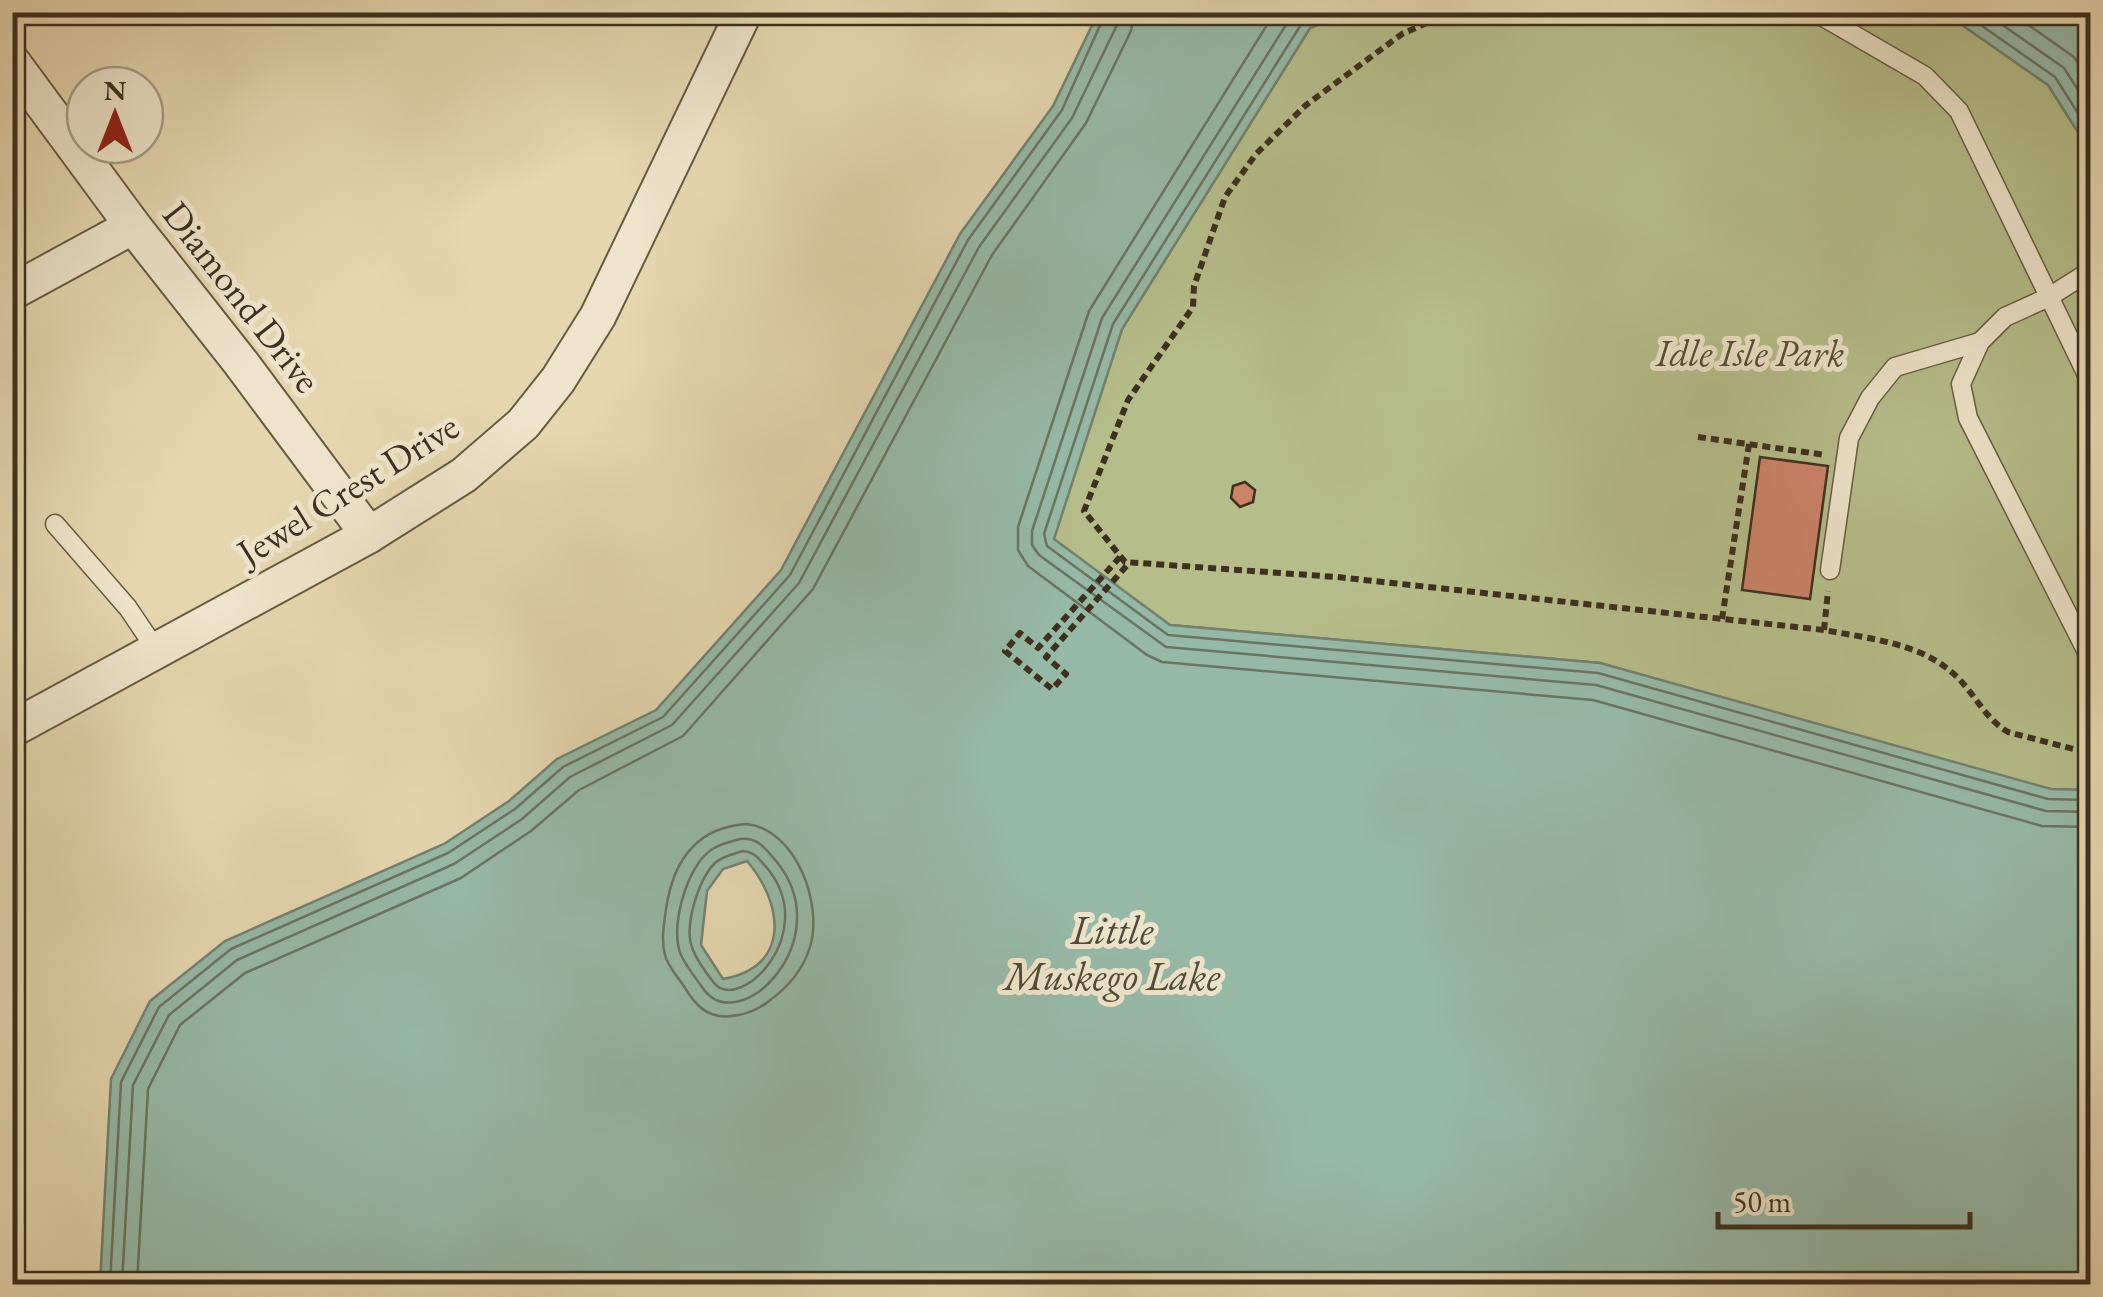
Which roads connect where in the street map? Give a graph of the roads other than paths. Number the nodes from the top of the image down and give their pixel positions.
1 (744, 12) edge
2 (1810, 12) edge
3 (12, 62) edge
4 (133, 226) junction
5 (2090, 271) edge
6 (12, 292) edge
7 (2049, 297) junction
8 (1980, 342) junction
9 (2090, 381) edge
10 (56, 524) dead end
11 (369, 535) junction
12 (1830, 570) road end
13 (157, 650) junction
14 (2090, 658) edge
15 (12, 729) edge
16 (2090, 779) edge
17 (2090, 790) edge

1 - 11 street, Jewel Crest Drive
2 - 7 lane
3 - 4 street, Diamond Drive
4 - 6 street
4 - 11 street, Diamond Drive
5 - 7 lane
7 - 8 lane
7 - 9 lane
8 - 12 lane
8 - 14 lane
10 - 13 lane
11 - 13 street, Jewel Crest Drive
13 - 15 street, Jewel Crest Drive
16 - 17 lane

